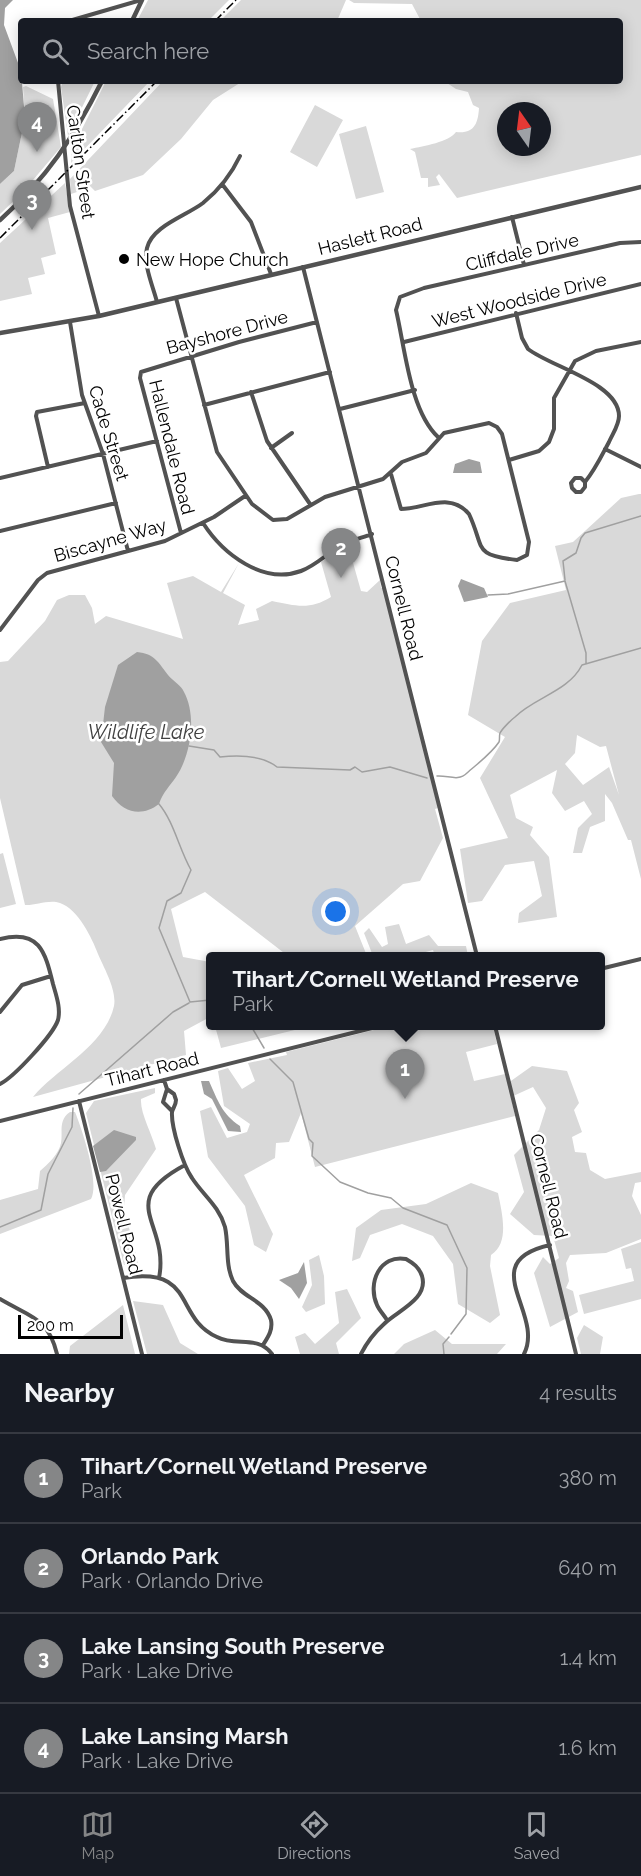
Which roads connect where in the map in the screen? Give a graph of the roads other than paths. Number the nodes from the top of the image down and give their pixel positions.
1 (142, 0) edge
2 (79, 18) edge
3 (133, 18) edge
4 (58, 84) edge
5 (100, 84) edge
6 (65, 149) junction
7 (240, 156) dead end
8 (222, 184) junction
9 (641, 187) edge
10 (512, 216) junction
11 (0, 220) edge
12 (641, 242) edge
13 (524, 265) junction
14 (303, 267) junction
15 (271, 274) junction
16 (641, 284) edge
17 (176, 298) junction
18 (157, 302) junction
19 (516, 313) junction
20 (99, 316) junction
21 (70, 322) junction
22 (317, 322) junction
23 (0, 333) edge
24 (404, 342) junction
25 (641, 342) edge
26 (190, 356) junction
27 (145, 369) joint
28 (568, 371) junction
29 (330, 372) junction
30 (415, 390) junction
31 (250, 392) junction
32 (85, 403) junction
33 (204, 405) junction
34 (340, 409) junction
35 (292, 434) dead end
36 (438, 438) junction
37 (157, 441) junction
38 (271, 448) junction
39 (605, 448) junction
40 (103, 454) junction
41 (508, 460) junction
42 (48, 467) junction
43 (641, 467) edge
44 (391, 474) junction
45 (0, 478) edge
46 (585, 482) dead end
47 (359, 485) junction
48 (245, 496) junction
49 (116, 503) junction
50 (310, 504) junction
51 (203, 523) junction
52 (0, 531) edge
53 (181, 533) junction
54 (372, 534) junction
55 (128, 551) junction
56 (0, 630) edge
57 (0, 939) edge
58 (476, 952) edge
59 (641, 959) edge
60 (605, 968) edge
61 (51, 975) junction
62 (0, 1012) edge
63 (364, 1030) edge
64 (496, 1030) edge
65 (164, 1080) junction
66 (0, 1084) edge
67 (167, 1089) junction
68 (79, 1101) junction
69 (172, 1111) junction
70 (0, 1121) edge
71 (185, 1165) junction
72 (550, 1245) junction
73 (123, 1278) junction
74 (159, 1278) junction
75 (0, 1299) edge
76 (387, 1320) junction
77 (263, 1345) junction
78 (57, 1354) edge
79 (142, 1354) edge
80 (272, 1354) edge
81 (361, 1354) edge
82 (524, 1354) edge
83 (576, 1354) edge

1 - 2 street
1 - 3 street
4 - 6 street, Carlton Street
5 - 6 street
6 - 11 street
6 - 20 street, Carlton Street
7 - 8 street
8 - 15 street
8 - 18 street
9 - 10 street, Haslett Road
10 - 13 street
10 - 14 street, Haslett Road
12 - 13 street, Cliffdale Drive
13 - 24 street, Cliffdale Drive
14 - 15 street, Haslett Road
14 - 22 street, Cornell Road
15 - 17 street, Haslett Road
16 - 19 street, West Woodside Drive
17 - 18 street, Haslett Road
17 - 26 street
18 - 20 street, Haslett Road
19 - 24 street, West Woodside Drive
19 - 28 street
20 - 21 street, Haslett Road
21 - 23 street, Haslett Road
21 - 32 street, Cade Street
22 - 26 street, Bayshore Drive
22 - 29 street, Cornell Road
24 - 30 street
25 - 28 street
26 - 27 street, Bayshore Drive
26 - 33 street
27 - 37 street, Hallendale Road
28 - 39 street
28 - 41 street
29 - 31 street
29 - 34 street, Cornell Road
30 - 34 street
30 - 36 street
31 - 33 street
31 - 38 street
32 - 40 street, Cade Street
32 - 42 street
33 - 48 street
34 - 47 street, Cornell Road
35 - 38 street
36 - 41 street
36 - 44 street
37 - 40 street
37 - 53 street, Hallendale Road
38 - 50 street
39 - 43 street
39 - 46 street
40 - 42 street
40 - 49 street, Cade Street
41 - 44 street
42 - 45 street
44 - 47 street
47 - 50 street
47 - 54 street, Cornell Road
48 - 50 street
48 - 51 street, Biscayne Way
49 - 52 street
49 - 55 street, Cade Street
51 - 53 street, Biscayne Way
51 - 54 street
53 - 55 street, Biscayne Way
54 - 58 street, Cornell Road
55 - 56 street, Biscayne Way
57 - 61 street
59 - 60 street
61 - 62 street
61 - 66 street
63 - 65 street, Tihart Road
64 - 72 street, Cornell Road
65 - 67 street
65 - 68 street, Tihart Road
67 - 69 street
67 - 69 street
68 - 70 street, Tihart Road
68 - 73 street, Powell Road
69 - 71 street
71 - 74 street
71 - 77 street
72 - 82 street
72 - 83 street, Cornell Road
73 - 74 street
73 - 79 street, Powell Road
74 - 77 street
75 - 78 street
76 - 76 street
76 - 81 street
77 - 80 street

